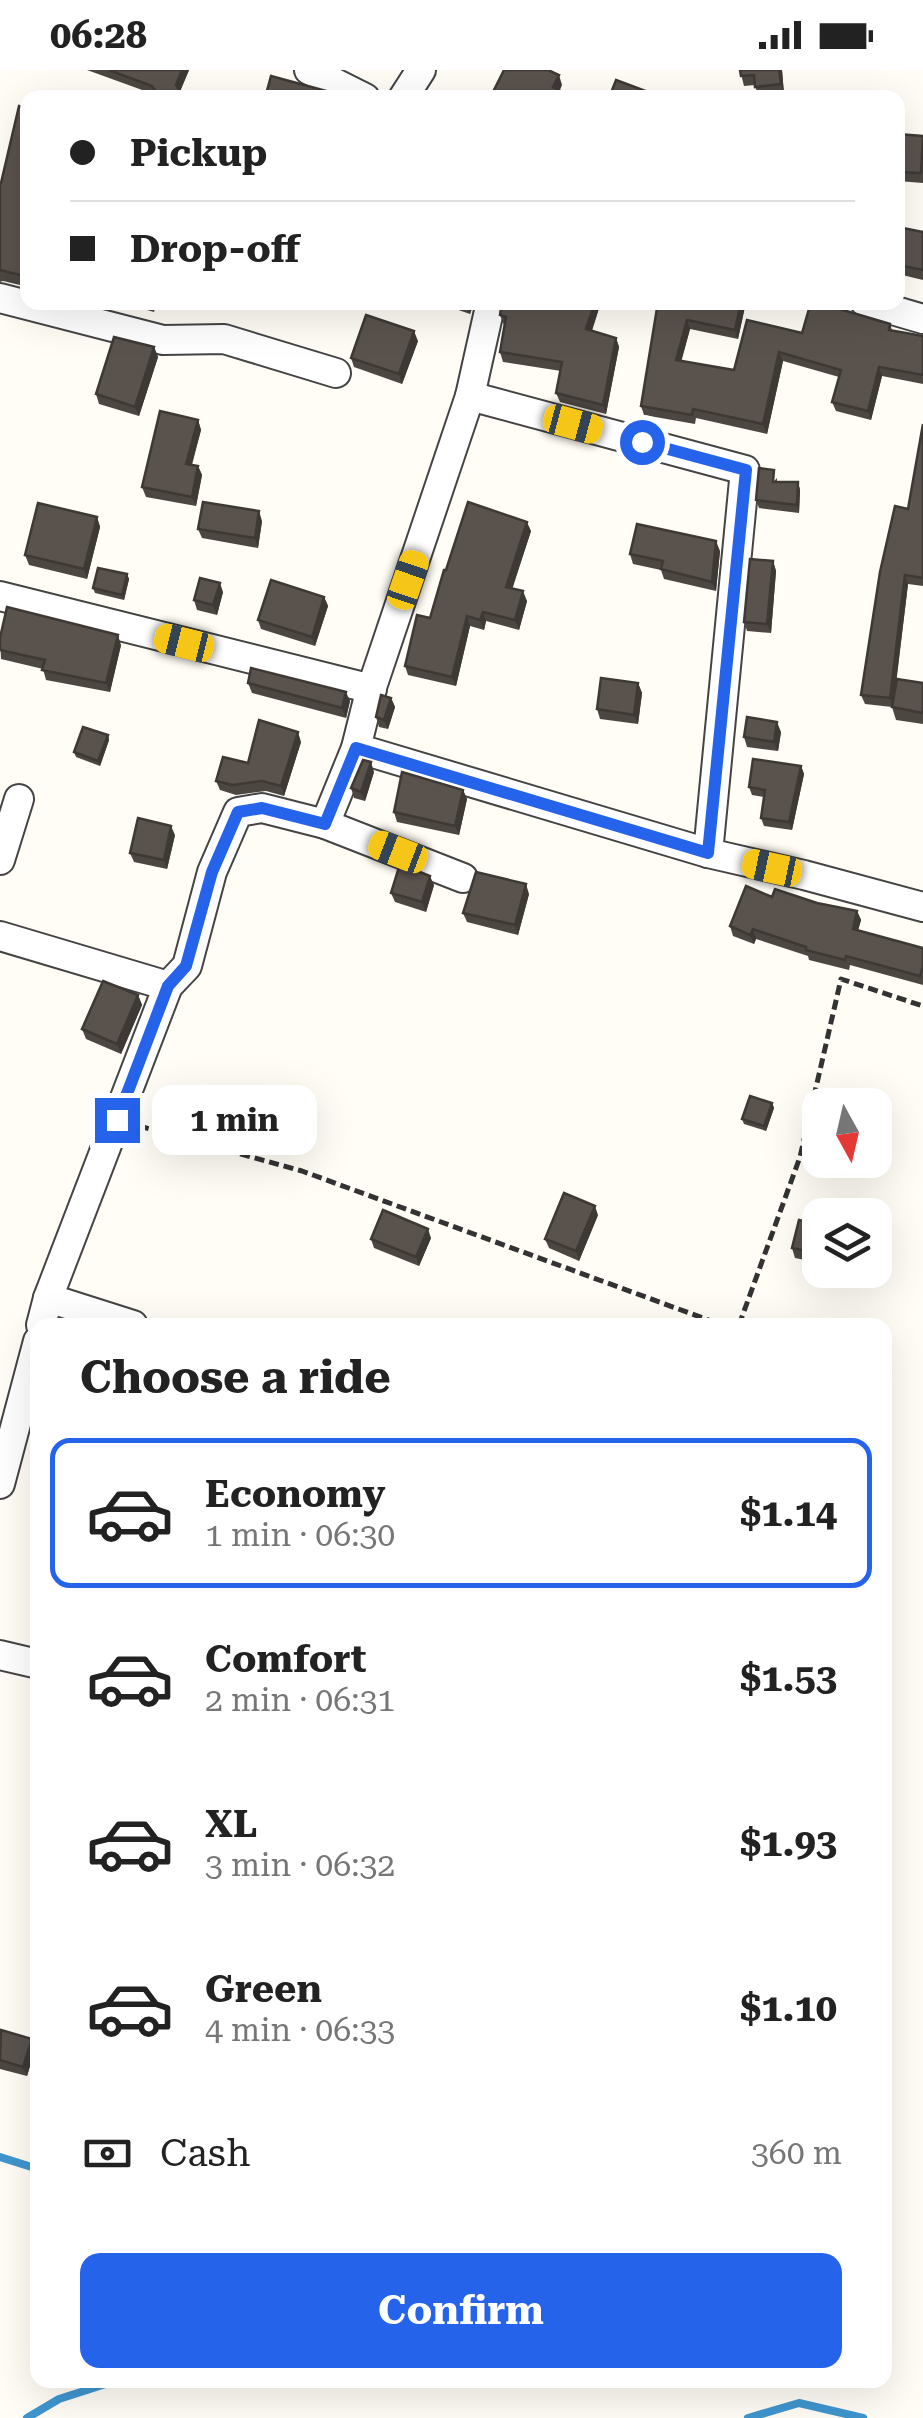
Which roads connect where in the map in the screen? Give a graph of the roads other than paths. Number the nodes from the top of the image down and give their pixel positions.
1 (308, 70) edge
2 (349, 90) edge
3 (47, 310) edge
4 (489, 310) edge
5 (893, 310) edge
6 (923, 319) edge
7 (336, 372) dead end
8 (470, 396) junction
9 (0, 596) edge
10 (372, 690) junction
11 (356, 748) junction
12 (19, 799) dead end
13 (325, 824) junction
14 (708, 853) junction
15 (0, 860) edge
16 (463, 878) dead end
17 (923, 907) edge
18 (0, 936) edge
19 (168, 986) junction
20 (45, 1312) edge
21 (86, 1318) edge
22 (30, 1371) edge
23 (0, 1484) edge
24 (0, 1655) edge
25 (30, 1662) edge

1 - 2 street
3 - 7 street
4 - 8 street
5 - 6 street
8 - 10 street
8 - 14 street
9 - 10 street
10 - 11 street
11 - 13 street
11 - 14 street
12 - 15 street
13 - 16 street
13 - 19 street
14 - 17 street
18 - 19 street
19 - 20 street
20 - 21 street
22 - 23 street
24 - 25 street

